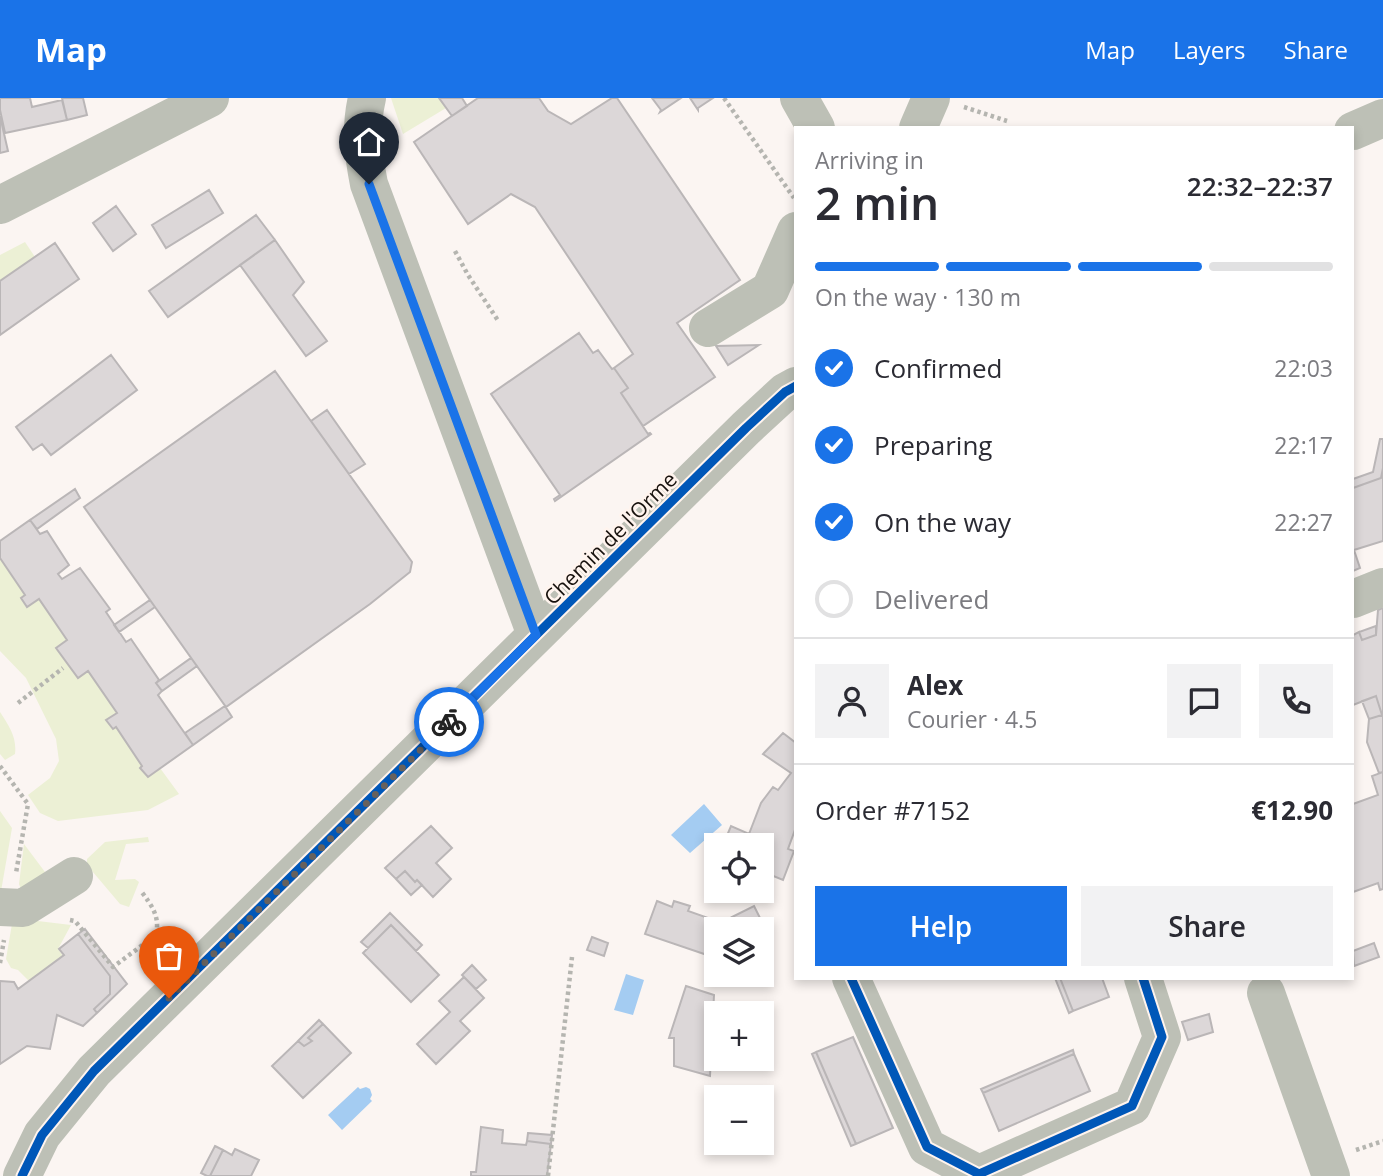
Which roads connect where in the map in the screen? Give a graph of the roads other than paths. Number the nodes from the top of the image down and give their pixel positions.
1 (210, 98) edge
2 (367, 98) edge
3 (799, 98) edge
4 (945, 102) edge
5 (1383, 118) edge
6 (815, 126) edge
7 (920, 126) edge
8 (1354, 131) edge
9 (0, 205) edge
10 (794, 236) edge
11 (708, 328) dead end
12 (794, 387) edge
13 (1383, 587) edge
14 (1354, 599) edge
15 (536, 635) junction
16 (74, 876) dead end
17 (0, 907) edge
18 (852, 980) edge
19 (1144, 980) edge
20 (1266, 993) dead end
21 (22, 1176) edge
22 (1331, 1176) edge

1 - 9 street
2 - 15 street
3 - 6 street
4 - 7 street
5 - 8 street
10 - 11 street
12 - 15 street, Chemin de l'Orme
13 - 14 street
15 - 21 street, Chemin de l'Orme
16 - 17 street
18 - 19 street
20 - 22 street

